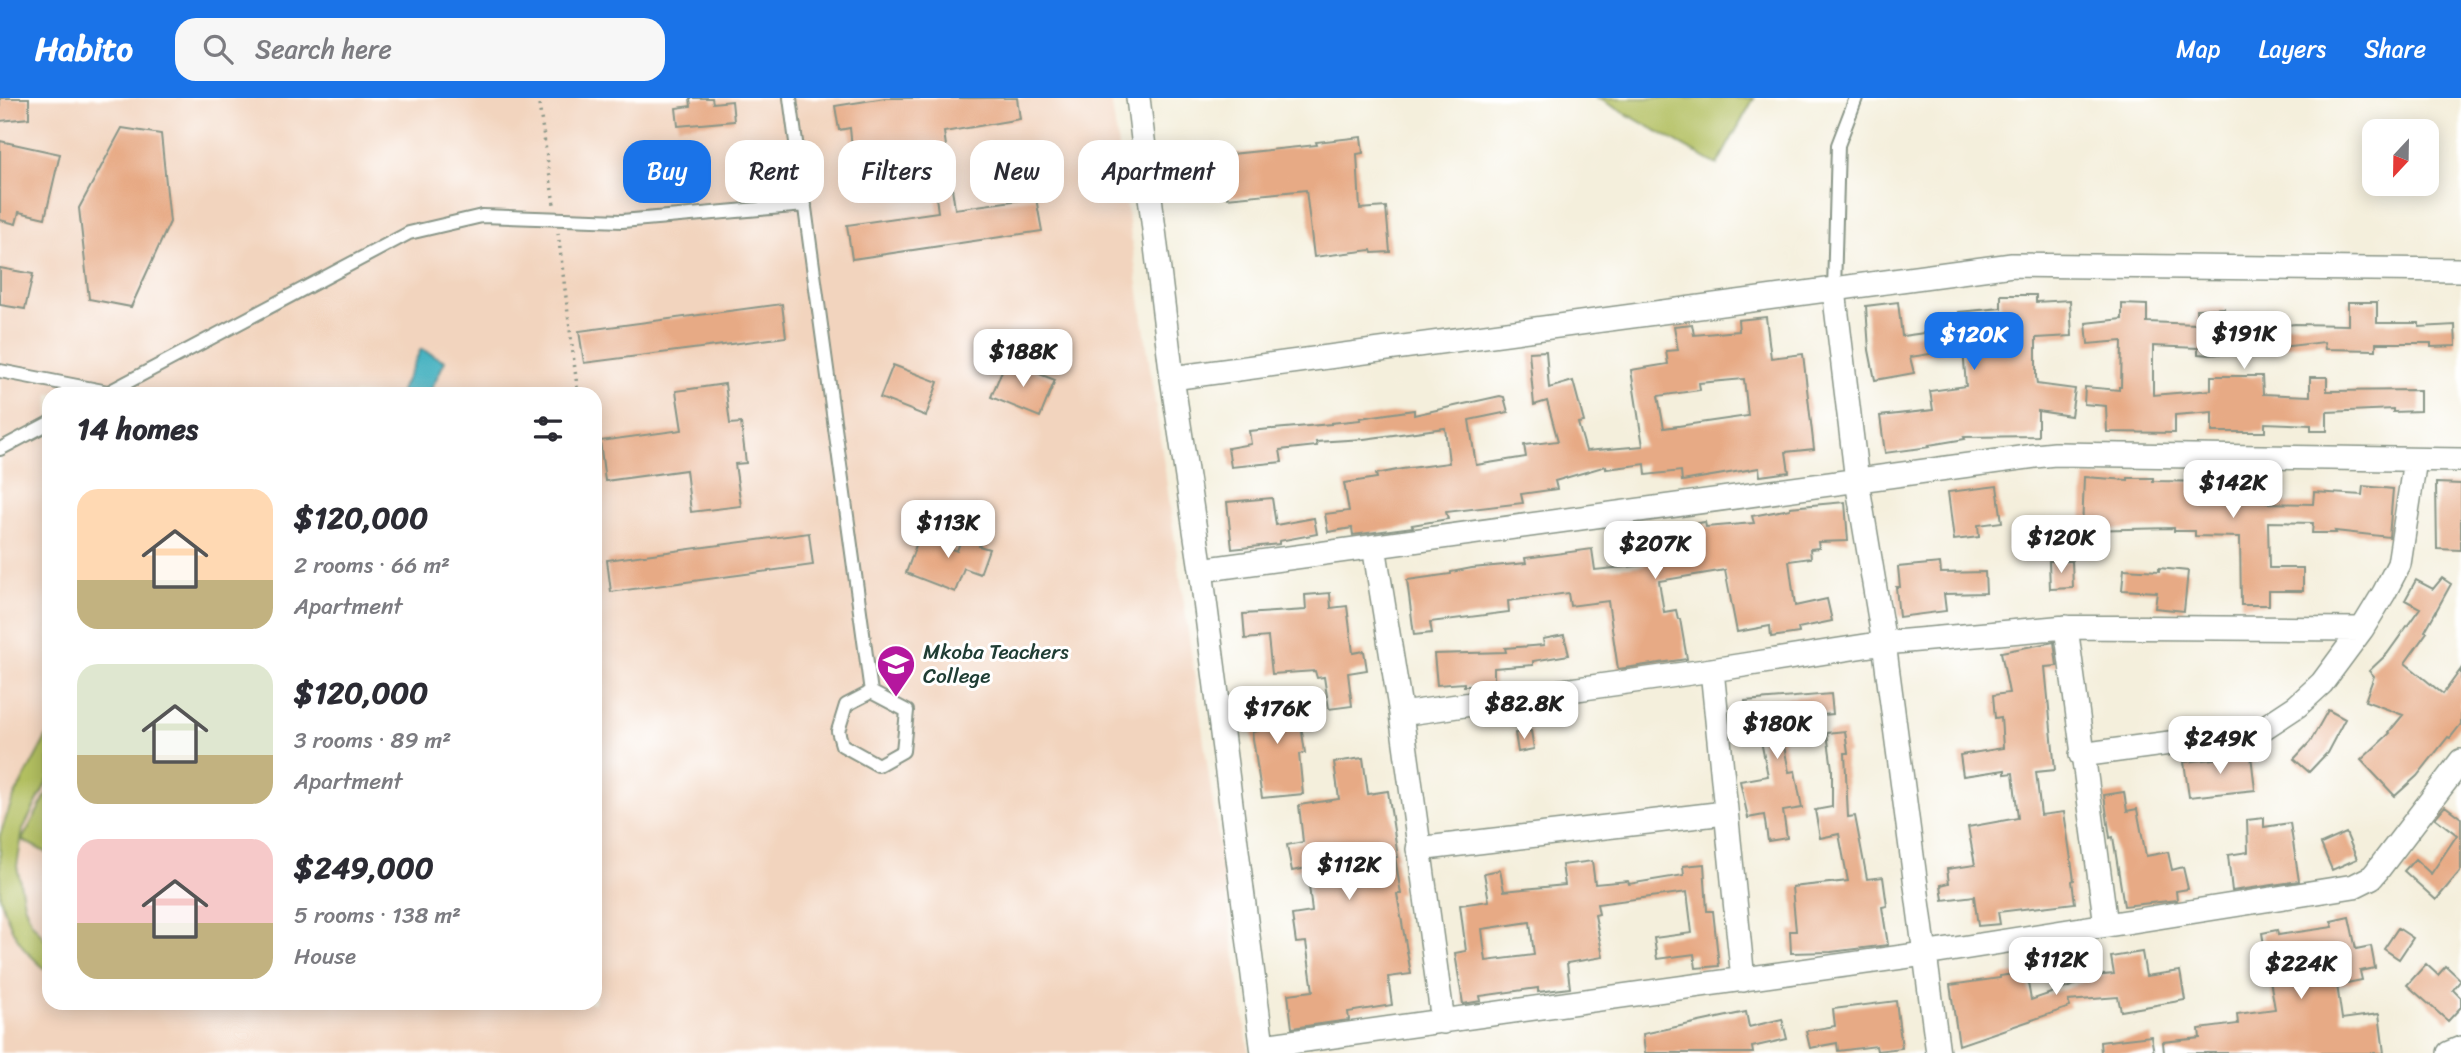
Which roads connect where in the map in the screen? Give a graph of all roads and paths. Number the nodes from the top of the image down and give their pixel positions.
1 (538, 98) edge
2 (790, 98) edge
3 (1138, 98) edge
4 (1856, 98) edge
5 (804, 205) junction
6 (556, 219) junction
7 (2461, 270) edge
8 (1834, 290) junction
9 (0, 371) edge
10 (1172, 378) junction
11 (77, 387) edge
12 (117, 387) edge
13 (577, 387) edge
14 (42, 427) edge
15 (0, 449) edge
16 (2415, 460) junction
17 (2461, 460) edge
18 (1857, 481) junction
19 (1374, 546) junction
20 (1200, 570) junction
21 (2066, 627) junction
22 (2362, 629) junction
23 (1884, 643) junction
24 (1712, 670) junction
25 (871, 692) junction
26 (1401, 713) junction
27 (2081, 755) junction
28 (2461, 761) edge
29 (1725, 813) junction
30 (1418, 849) junction
31 (2106, 925) junction
32 (1924, 954) junction
33 (1743, 980) junction
34 (1443, 1022) junction
35 (2461, 1048) edge
36 (1263, 1050) edge
37 (1938, 1053) edge
38 (2449, 1053) edge

1 - 6 path
2 - 5 lane
3 - 10 street
4 - 8 lane
5 - 6 lane
5 - 25 lane
6 - 12 lane
6 - 13 path
7 - 8 street
8 - 10 street
8 - 18 street
9 - 11 lane
10 - 20 street
14 - 15 lane
16 - 17 street
16 - 18 street
16 - 22 street
18 - 19 street
18 - 23 street
19 - 20 street
19 - 26 street
20 - 36 street
21 - 22 street
21 - 23 street
21 - 27 street
22 - 27 street
23 - 24 street
23 - 32 street
24 - 26 street
24 - 29 street
25 - 25 lane
26 - 30 street
27 - 31 street
28 - 31 street
29 - 30 street
29 - 33 street
30 - 34 street
31 - 32 street
32 - 33 street
32 - 37 street
33 - 34 street
34 - 36 street
35 - 38 street

